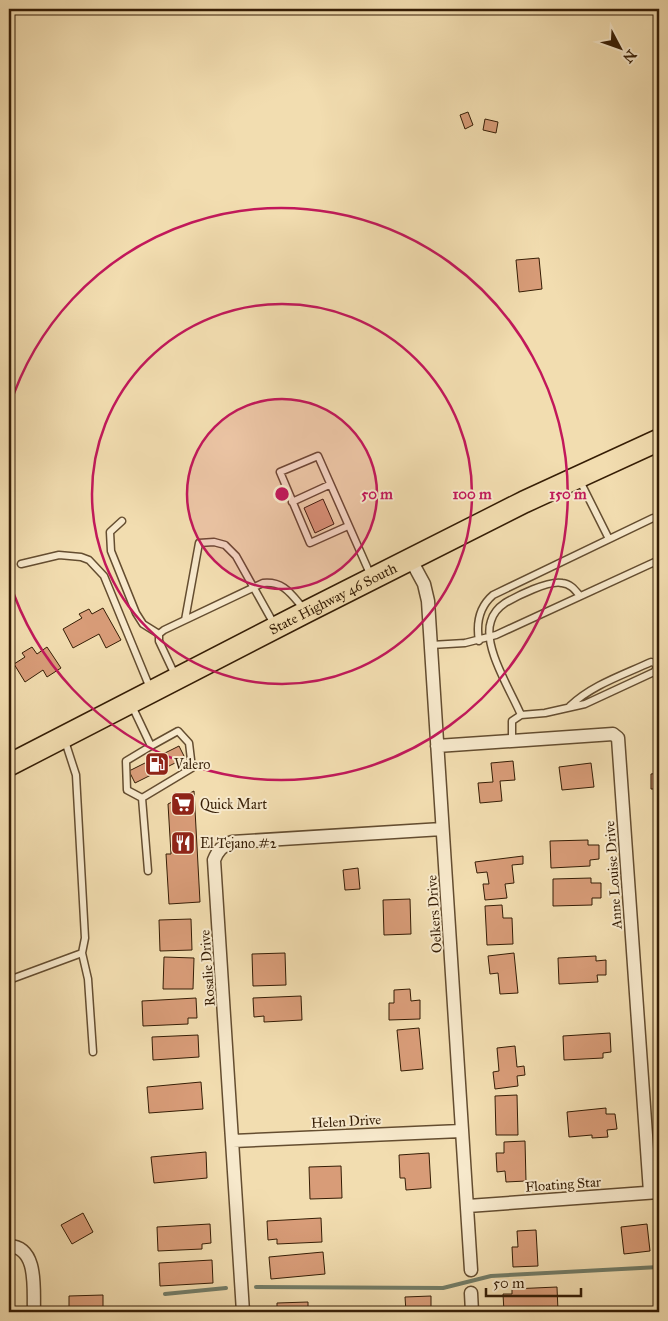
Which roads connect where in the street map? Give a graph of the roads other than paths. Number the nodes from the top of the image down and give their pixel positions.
1 (659, 440) edge
2 (578, 477) junction
3 (330, 485) junction
4 (292, 502) junction
5 (659, 518) edge
6 (122, 521) dead end
7 (348, 526) junction
8 (609, 539) junction
9 (412, 560) junction
10 (659, 560) edge
11 (21, 564) dead end
12 (372, 580) junction
13 (252, 588) junction
14 (580, 596) junction
15 (306, 612) junction
16 (185, 620) junction
17 (276, 628) junction
18 (159, 634) junction
19 (489, 636) junction
20 (479, 640) junction
21 (430, 645) junction
22 (659, 664) edge
23 (176, 678) junction
24 (151, 691) junction
25 (130, 702) junction
26 (570, 706) junction
27 (520, 714) junction
28 (64, 737) junction
29 (512, 741) junction
30 (151, 746) junction
31 (437, 746) junction
32 (9, 765) edge
33 (142, 798) junction
34 (442, 829) junction
35 (148, 871) dead end
36 (82, 954) junction
37 (9, 980) edge
38 (93, 1052) dead end
39 (461, 1131) junction
40 (233, 1141) junction
41 (655, 1192) edge
42 (468, 1206) junction
43 (15, 1247) edge
44 (472, 1270) dead end
45 (471, 1293) dead end
46 (34, 1312) edge
47 (243, 1312) edge
48 (472, 1312) edge

1 - 2 main road, State Highway 46 South
2 - 8 lane
2 - 9 main road, State Highway 46 South
3 - 4 lane
3 - 4 lane
3 - 7 lane
4 - 7 lane
5 - 8 lane
6 - 18 lane
7 - 12 lane
8 - 20 lane
9 - 12 main road, State Highway 46 South
9 - 21 street, Oelkers Drive
10 - 14 lane
11 - 24 lane
12 - 15 main road, State Highway 46 South
13 - 15 lane
13 - 16 lane
13 - 16 lane
13 - 17 lane
14 - 19 lane
14 - 19 lane
15 - 17 main road, State Highway 46 South
16 - 18 lane
17 - 23 main road, State Highway 46 South
18 - 23 lane
19 - 20 lane
19 - 27 lane
20 - 21 lane
21 - 31 street, Oelkers Drive
22 - 26 lane
22 - 26 lane
23 - 24 main road, State Highway 46 South
24 - 25 main road, State Highway 46 South
25 - 28 main road, State Highway 46 South
25 - 30 lane
26 - 27 lane
27 - 29 lane
28 - 32 main road, State Highway 46 South
28 - 36 lane
29 - 31 street, Anne Louise Drive
29 - 41 street, Anne Louise Drive
30 - 33 lane
30 - 33 lane
31 - 34 street, Oelkers Drive
33 - 35 lane
34 - 39 street, Oelkers Drive
34 - 40 street, Rosalie Drive
36 - 37 lane
36 - 38 lane
39 - 40 street, Helen Drive
39 - 42 street, Oelkers Drive
40 - 47 street, Rosalie Drive
41 - 42 street, Floating Star
42 - 44 street, Oelkers Drive
43 - 46 street
45 - 48 street

